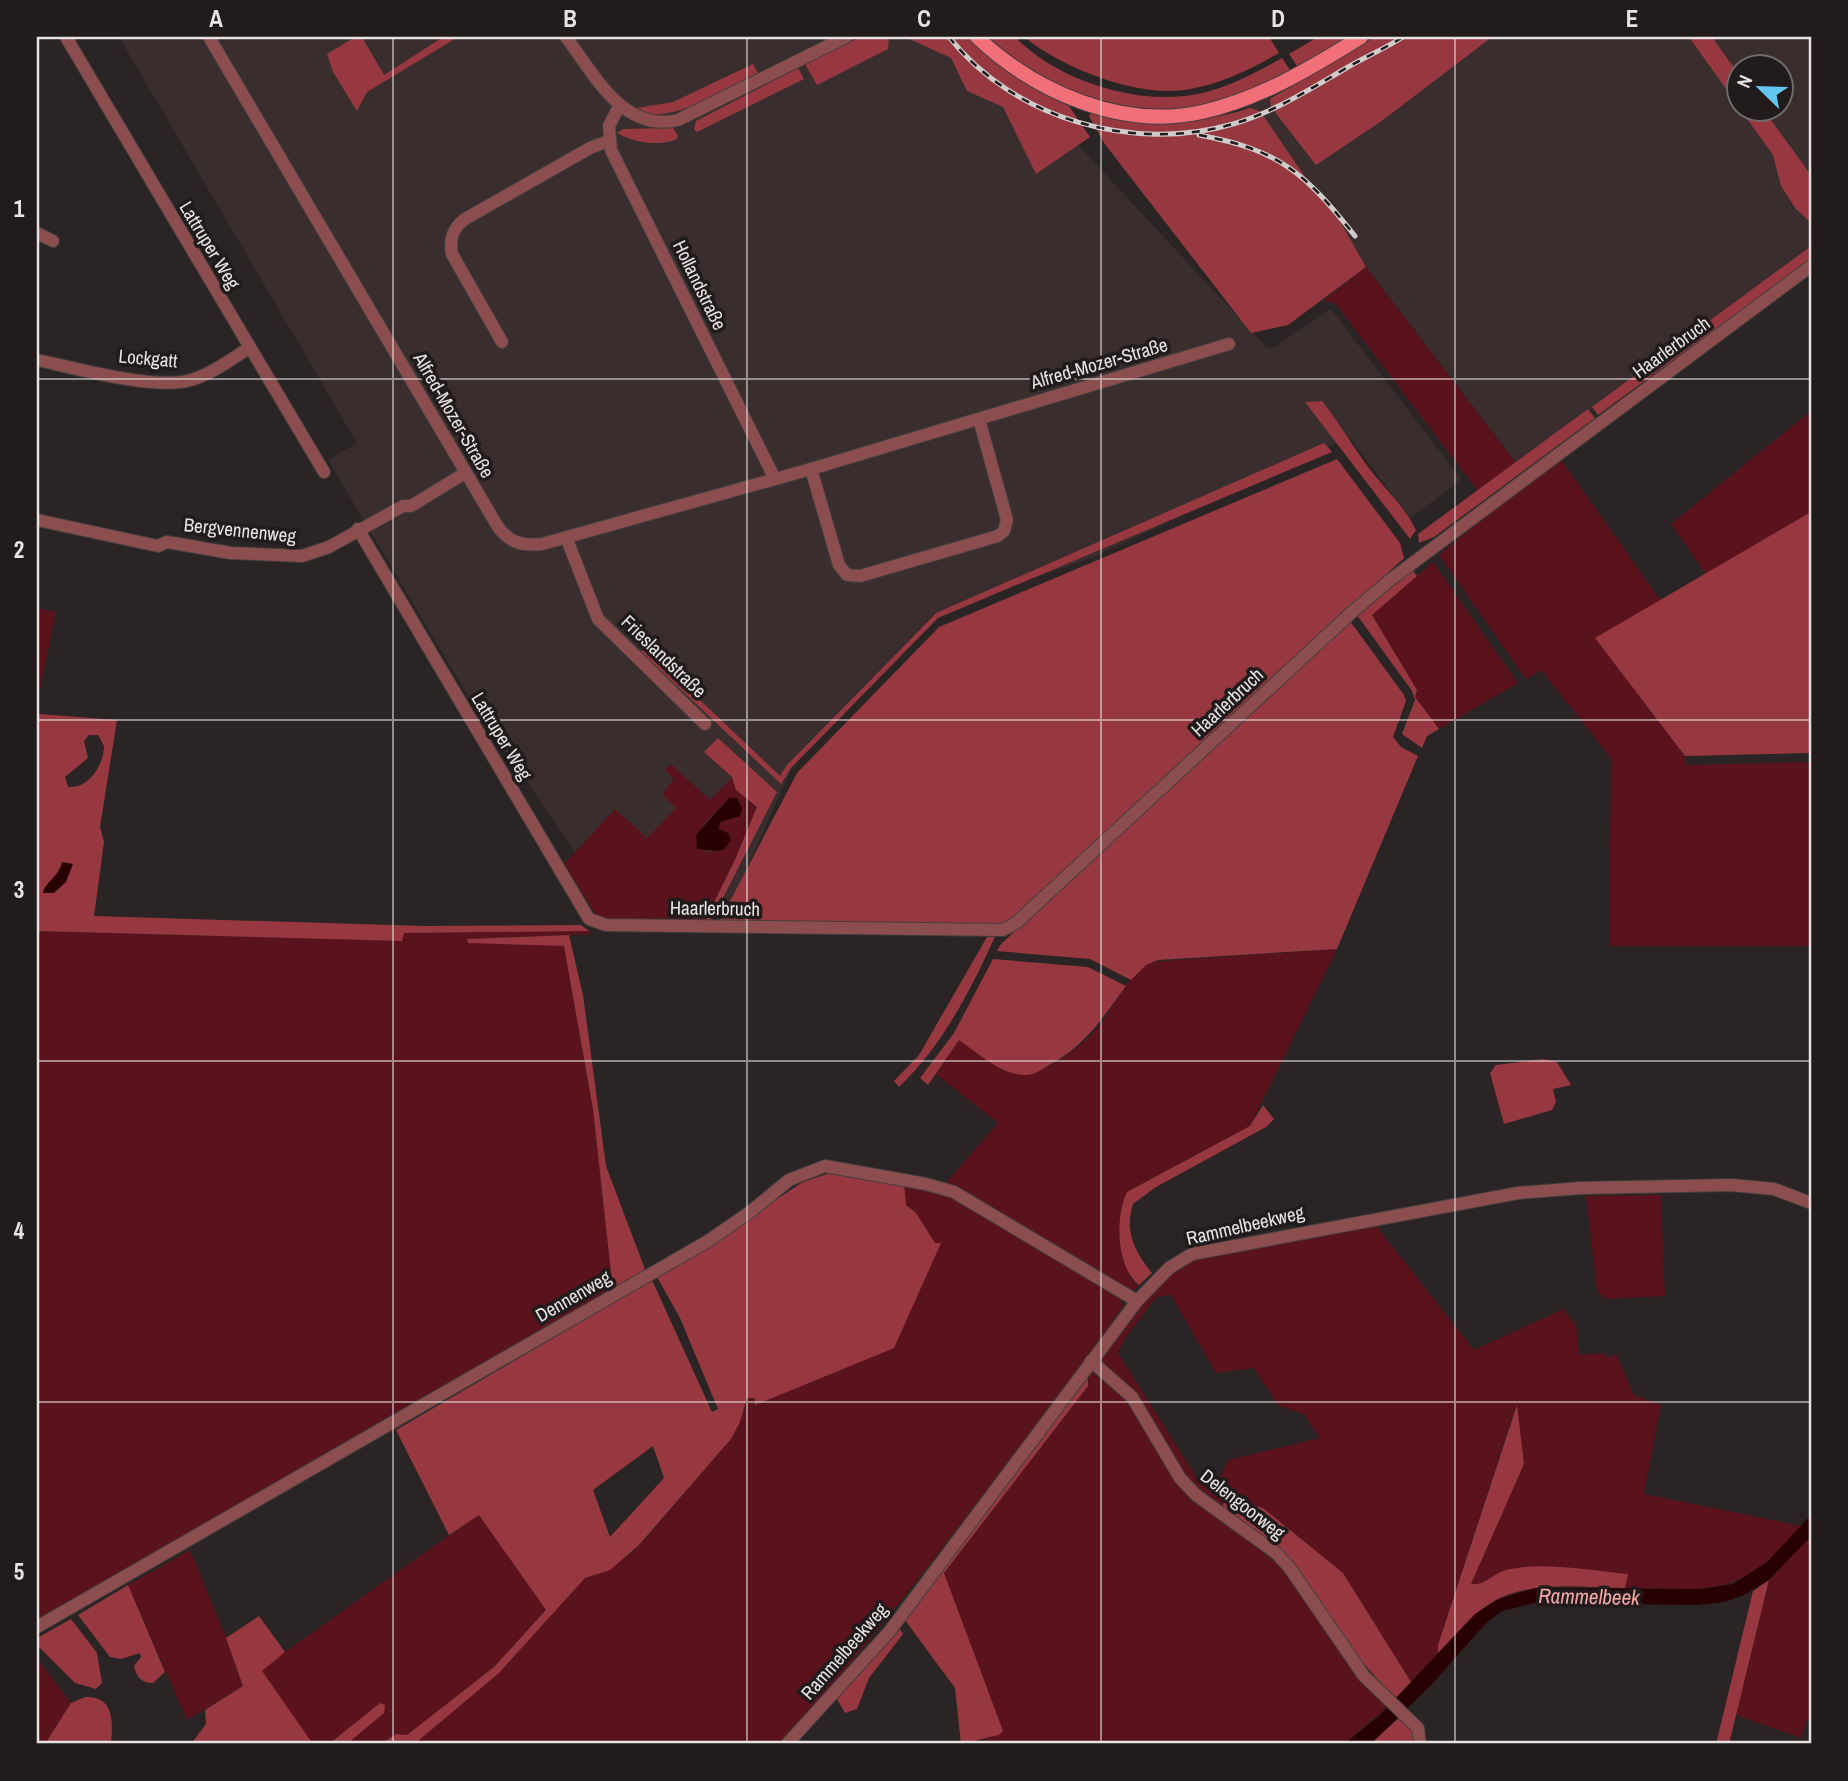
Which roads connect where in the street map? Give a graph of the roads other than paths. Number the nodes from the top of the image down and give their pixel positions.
1 (65, 37) edge
2 (209, 37) edge
3 (566, 37) edge
4 (846, 37) edge
5 (977, 37) edge
6 (1361, 37) edge
7 (619, 106) junction
8 (608, 141) junction
9 (37, 233) edge
10 (53, 241) dead end
11 (1811, 266) edge
12 (502, 342) dead end
13 (1229, 344) dead end
14 (249, 348) junction
15 (37, 360) edge
16 (979, 418) junction
17 (811, 468) junction
18 (324, 472) dead end
19 (465, 473) junction
20 (775, 479) junction
21 (37, 520) edge
22 (358, 529) junction
23 (566, 537) junction
24 (705, 724) dead end
25 (597, 922) joint
26 (1811, 1203) edge
27 (1137, 1301) junction
28 (1091, 1361) junction
29 (37, 1627) edge
30 (787, 1744) edge
31 (1420, 1744) edge

1 - 14 street, Lattruper Weg
2 - 19 street, Alfred-Mozer-Straße
3 - 7 street
4 - 7 street
5 - 6 main road
7 - 8 street
8 - 12 street
8 - 20 street, Hollandstraße
9 - 10 street
11 - 25 street, Haarlerbruch
13 - 16 street, Alfred-Mozer-Straße
14 - 15 street, Lockgatt
14 - 18 street, Lattruper Weg
16 - 17 street, Alfred-Mozer-Straße
16 - 17 street
17 - 20 street, Alfred-Mozer-Straße
19 - 22 street, Bergvennenweg
19 - 23 street, Alfred-Mozer-Straße
20 - 23 street, Alfred-Mozer-Straße
21 - 22 street, Bergvennenweg
22 - 25 street, Lattruper Weg
23 - 24 street, Frieslandstraße
26 - 27 street, Rammelbeekweg
27 - 28 street, Rammelbeekweg
27 - 29 street, Dennenweg
28 - 30 street, Rammelbeekweg
28 - 31 street, Delengoorweg

